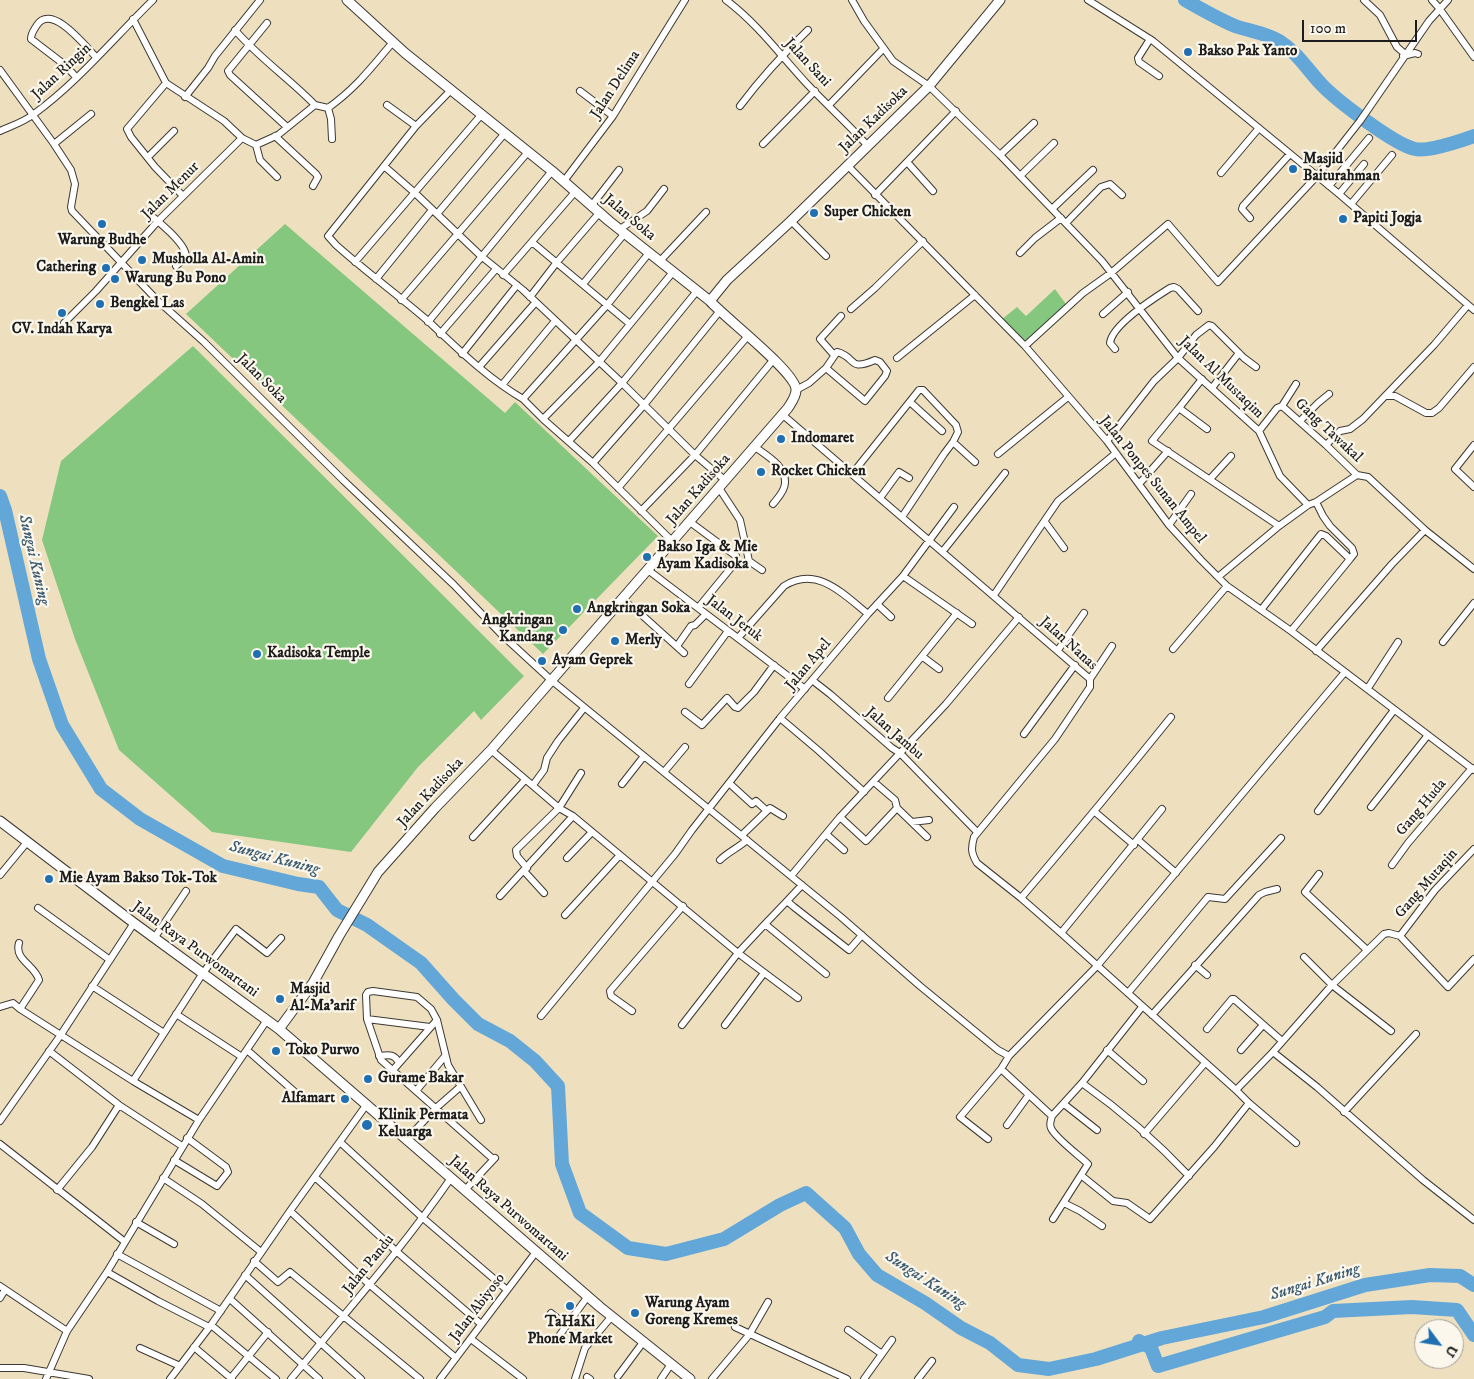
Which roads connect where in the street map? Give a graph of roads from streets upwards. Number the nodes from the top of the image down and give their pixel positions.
1 (153, 0) edge
2 (260, 0) edge
3 (347, 0) edge
4 (685, 0) edge
5 (726, 0) edge
6 (852, 0) edge
7 (1000, 0) edge
8 (1088, 0) edge
9 (1364, 0) edge
10 (1432, 0) edge
11 (1448, 0) edge
12 (1439, 8) junction
13 (133, 19) junction
14 (267, 23) dead end
15 (235, 30) junction
16 (808, 30) dead end
17 (1150, 39) junction
18 (393, 42) junction
19 (248, 46) junction
20 (883, 49) junction
21 (782, 54) junction
22 (1418, 54) dead end
23 (1404, 55) junction
24 (1474, 57) edge
25 (96, 58) junction
26 (0, 70) edge
27 (1159, 76) dead end
28 (76, 78) junction
29 (166, 83) junction
30 (929, 86) junction
31 (451, 90) junction
32 (580, 91) dead end
33 (814, 91) junction
34 (186, 97) junction
35 (387, 104) dead end
36 (315, 105) junction
37 (829, 105) junction
38 (740, 106) dead end
39 (328, 108) junction
40 (956, 111) junction
41 (91, 114) dead end
42 (482, 114) junction
43 (33, 115) junction
44 (613, 116) junction
45 (1034, 123) dead end
46 (416, 126) junction
47 (287, 127) junction
48 (1259, 128) junction
49 (174, 131) dead end
50 (0, 132) edge
51 (506, 133) junction
52 (275, 136) junction
53 (242, 138) junction
54 (1369, 138) dead end
55 (332, 139) dead end
56 (54, 144) junction
57 (763, 144) dead end
58 (1054, 144) dead end
59 (256, 145) junction
60 (867, 145) junction
61 (528, 152) junction
62 (1290, 154) junction
63 (1392, 154) dead end
64 (1000, 155) junction
65 (148, 158) junction
66 (907, 162) junction
67 (1364, 164) dead end
68 (384, 166) junction
69 (848, 166) junction
70 (619, 170) dead end
71 (1093, 170) dead end
72 (552, 171) junction
73 (1221, 173) dead end
74 (1020, 176) junction
75 (1317, 176) junction
76 (277, 177) dead end
77 (564, 181) junction
78 (313, 186) dead end
79 (1329, 186) junction
80 (664, 189) dead end
81 (933, 191) dead end
82 (575, 192) junction
83 (415, 193) junction
84 (1340, 194) junction
85 (875, 195) junction
86 (1122, 195) dead end
87 (183, 196) junction
88 (1351, 204) junction
89 (592, 205) junction
90 (1052, 209) junction
91 (144, 211) dead end
92 (435, 212) junction
93 (600, 212) junction
94 (706, 212) dead end
95 (1250, 218) dead end
96 (158, 221) junction
97 (791, 221) junction
98 (1063, 221) junction
99 (622, 231) junction
100 (456, 234) junction
101 (923, 241) junction
102 (533, 242) junction
103 (649, 253) junction
104 (1020, 253) dead end
105 (481, 256) junction
106 (826, 256) dead end
107 (660, 261) junction
108 (121, 262) junction
109 (355, 262) junction
110 (557, 262) junction
111 (176, 266) dead end
112 (496, 269) junction
113 (673, 272) junction
114 (1111, 273) junction
115 (503, 275) junction
116 (376, 279) junction
117 (583, 284) junction
118 (517, 285) junction
119 (697, 291) junction
120 (1128, 292) junction
121 (975, 296) junction
122 (401, 300) junction
123 (532, 300) junction
124 (710, 301) junction
125 (607, 304) junction
126 (1140, 308) junction
127 (1471, 308) edge
128 (851, 309) dead end
129 (1198, 311) dead end
130 (719, 312) junction
131 (1103, 314) dead end
132 (841, 316) dead end
133 (555, 321) junction
134 (428, 322) junction
135 (64, 323) dead end
136 (630, 324) junction
137 (440, 334) junction
138 (747, 337) junction
139 (576, 341) junction
140 (1025, 346) junction
141 (1115, 349) dead end
142 (1239, 353) junction
143 (462, 354) junction
144 (834, 355) junction
145 (897, 358) dead end
146 (1178, 358) junction
147 (774, 359) junction
148 (599, 362) junction
149 (478, 367) junction
150 (1256, 367) dead end
151 (1474, 367) edge
152 (826, 368) junction
153 (1202, 379) junction
154 (622, 382) junction
155 (1296, 384) dead end
156 (502, 385) junction
157 (1212, 388) junction
158 (796, 390) junction
159 (1329, 394) dead end
160 (1386, 396) junction
161 (1068, 397) junction
162 (523, 399) junction
163 (910, 402) junction
164 (644, 405) junction
165 (1282, 406) junction
166 (1179, 408) junction
167 (784, 415) junction
168 (543, 419) junction
169 (1300, 421) junction
170 (669, 429) junction
171 (1208, 429) dead end
172 (942, 431) dead end
173 (1259, 432) junction
174 (569, 441) junction
175 (1107, 441) junction
176 (953, 442) junction
177 (1326, 444) junction
178 (1474, 445) edge
179 (755, 447) junction
180 (1168, 451) junction
181 (1116, 453) junction
182 (998, 454) dead end
183 (695, 455) junction
184 (1230, 456) dead end
185 (975, 462) dead end
186 (593, 463) junction
187 (1005, 473) dead end
188 (852, 474) junction
189 (1357, 475) junction
190 (909, 478) dead end
191 (1210, 479) junction
192 (726, 481) junction
193 (1139, 484) junction
194 (1474, 486) edge
195 (618, 488) junction
196 (719, 488) junction
197 (1191, 494) dead end
198 (880, 498) junction
199 (1316, 502) junction
200 (773, 504) dead end
201 (1308, 505) junction
202 (954, 507) dead end
203 (641, 512) junction
204 (902, 517) junction
205 (690, 522) junction
206 (1045, 522) junction
207 (1169, 525) junction
208 (1279, 526) junction
209 (1424, 530) junction
210 (930, 541) junction
211 (672, 542) junction
212 (1064, 548) dead end
213 (943, 552) junction
214 (1350, 559) junction
215 (1474, 569) edge
216 (648, 570) junction
217 (762, 570) dead end
218 (903, 576) junction
219 (1218, 578) junction
220 (1227, 586) junction
221 (994, 595) junction
222 (622, 599) junction
223 (1474, 603) edge
224 (877, 604) junction
225 (698, 608) junction
226 (1261, 610) junction
227 (957, 613) junction
228 (1084, 613) dead end
229 (706, 614) junction
230 (868, 614) junction
231 (1019, 616) junction
232 (891, 617) dead end
233 (972, 624) dead end
234 (728, 631) junction
235 (1291, 631) junction
236 (738, 638) junction
237 (1398, 642) dead end
238 (1443, 642) dead end
239 (677, 646) junction
240 (1112, 646) dead end
241 (1173, 649) dead end
242 (1058, 650) junction
243 (1316, 651) junction
244 (684, 653) dead end
245 (923, 656) junction
246 (774, 665) junction
247 (1076, 665) junction
248 (939, 668) dead end
249 (1345, 672) junction
250 (1090, 679) junction
251 (551, 680) junction
252 (812, 680) junction
253 (689, 684) dead end
254 (1368, 688) junction
255 (805, 689) junction
256 (888, 698) dead end
257 (584, 708) junction
258 (1394, 710) junction
259 (685, 712) dead end
260 (1171, 717) dead end
261 (780, 718) junction
262 (1024, 734) dead end
263 (1428, 735) junction
264 (684, 747) dead end
265 (491, 750) junction
266 (900, 753) junction
267 (644, 756) junction
268 (1473, 769) edge
269 (664, 772) junction
270 (581, 773) dead end
271 (525, 780) junction
272 (874, 782) junction
273 (729, 783) junction
274 (622, 784) dead end
275 (533, 785) junction
276 (864, 792) junction
277 (1370, 807) dead end
278 (559, 808) junction
279 (709, 808) junction
280 (897, 808) junction
281 (1162, 808) dead end
282 (767, 811) junction
283 (1318, 811) dead end
284 (1095, 812) junction
285 (573, 816) junction
286 (783, 816) dead end
287 (840, 817) junction
288 (929, 820) dead end
289 (0, 821) edge
290 (912, 822) junction
291 (592, 832) junction
292 (977, 832) junction
293 (826, 834) junction
294 (474, 837) dead end
295 (744, 837) junction
296 (927, 837) dead end
297 (1281, 838) dead end
298 (28, 840) junction
299 (1136, 842) junction
300 (1474, 849) edge
301 (844, 850) dead end
302 (620, 855) junction
303 (567, 858) dead end
304 (720, 860) dead end
305 (1392, 865) dead end
306 (526, 869) junction
307 (1176, 873) junction
308 (1319, 874) dead end
309 (0, 875) edge
310 (791, 876) junction
311 (652, 881) junction
312 (802, 885) junction
313 (1277, 889) dead end
314 (186, 891) dead end
315 (544, 892) dead end
316 (500, 896) dead end
317 (1022, 898) junction
318 (787, 901) junction
319 (683, 906) junction
320 (38, 908) dead end
321 (565, 915) dead end
322 (134, 923) junction
323 (765, 924) junction
324 (1061, 933) junction
325 (862, 935) junction
326 (1400, 936) junction
327 (154, 937) junction
328 (281, 938) dead end
329 (19, 943) dead end
330 (1367, 950) junction
331 (738, 954) junction
332 (1304, 957) dead end
333 (1474, 959) edge
334 (110, 960) junction
335 (1195, 965) junction
336 (1097, 966) junction
337 (203, 973) junction
338 (764, 973) junction
339 (826, 974) dead end
340 (1207, 975) dead end
341 (1332, 985) junction
342 (92, 986) junction
343 (1128, 993) junction
344 (798, 998) dead end
345 (1142, 1006) junction
346 (0, 1007) edge
347 (20, 1009) junction
348 (632, 1012) dead end
349 (176, 1014) junction
350 (541, 1016) dead end
351 (1152, 1016) junction
352 (367, 1019) junction
353 (267, 1020) junction
354 (437, 1020) junction
355 (682, 1025) dead end
356 (725, 1025) dead end
357 (1263, 1025) junction
358 (430, 1027) junction
359 (1207, 1028) dead end
360 (279, 1029) junction
361 (1391, 1031) dead end
362 (164, 1034) junction
363 (1416, 1034) dead end
364 (60, 1036) junction
365 (1282, 1041) junction
366 (247, 1050) junction
367 (1106, 1050) junction
368 (1241, 1050) dead end
369 (48, 1051) junction
370 (1273, 1052) junction
371 (378, 1056) junction
372 (445, 1056) junction
373 (1010, 1056) junction
374 (242, 1057) junction
375 (399, 1063) junction
376 (1205, 1063) junction
377 (1000, 1069) junction
378 (393, 1070) junction
379 (133, 1081) junction
380 (1143, 1081) dead end
381 (1082, 1083) junction
382 (460, 1087) junction
383 (1236, 1090) junction
384 (416, 1091) junction
385 (296, 1093) dead end
386 (1028, 1096) junction
387 (1249, 1103) junction
388 (367, 1104) junction
389 (1064, 1104) junction
390 (119, 1105) junction
391 (436, 1108) junction
392 (3, 1111) edge
393 (1344, 1112) junction
394 (1052, 1116) junction
395 (199, 1120) junction
396 (481, 1120) dead end
397 (0, 1121) edge
398 (1007, 1124) dead end
399 (1097, 1130) dead end
400 (1144, 1134) junction
401 (187, 1138) junction
402 (407, 1139) junction
403 (988, 1139) dead end
404 (340, 1142) junction
405 (1296, 1142) dead end
406 (0, 1144) edge
407 (182, 1146) junction
408 (174, 1160) junction
409 (1082, 1176) junction
410 (1189, 1176) junction
411 (314, 1177) junction
412 (163, 1178) junction
413 (451, 1178) junction
414 (57, 1190) junction
415 (465, 1190) junction
416 (1064, 1204) junction
417 (290, 1211) junction
418 (423, 1218) junction
419 (1053, 1219) dead end
420 (1474, 1220) edge
421 (136, 1222) junction
422 (1102, 1226) dead end
423 (125, 1242) junction
424 (174, 1244) dead end
425 (396, 1251) junction
426 (261, 1252) junction
427 (536, 1252) junction
428 (117, 1254) junction
429 (254, 1261) junction
430 (107, 1272) junction
431 (245, 1275) junction
432 (370, 1285) junction
433 (3, 1289) edge
434 (507, 1290) junction
435 (588, 1296) junction
436 (0, 1298) edge
437 (230, 1299) junction
438 (768, 1302) dead end
439 (221, 1311) junction
440 (551, 1313) dead end
441 (612, 1316) junction
442 (343, 1317) junction
443 (481, 1324) junction
444 (566, 1325) junction
445 (210, 1326) junction
446 (735, 1327) dead end
447 (848, 1330) dead end
448 (67, 1332) junction
449 (268, 1332) junction
450 (749, 1335) junction
451 (559, 1336) dead end
452 (470, 1339) junction
453 (892, 1340) dead end
454 (644, 1341) junction
455 (322, 1342) junction
456 (194, 1347) junction
457 (140, 1348) dead end
458 (248, 1354) junction
459 (882, 1354) junction
460 (456, 1358) junction
461 (932, 1361) dead end
462 (303, 1364) junction
463 (672, 1364) junction
464 (180, 1366) junction
465 (0, 1368) edge
466 (48, 1371) junction
467 (618, 1376) dead end
468 (232, 1378) edge
469 (46, 1379) edge
470 (89, 1379) edge
471 (170, 1379) edge
472 (276, 1379) edge
473 (291, 1379) edge
474 (319, 1379) edge
475 (361, 1379) edge
476 (420, 1379) edge
477 (440, 1379) edge
478 (523, 1379) edge
479 (575, 1379) edge
480 (661, 1379) edge
481 (690, 1379) edge
482 (712, 1379) edge
483 (847, 1379) edge
484 (864, 1379) edge
485 (918, 1379) edge

1 - 13 street, Jalan Ringin
2 - 15 street
3 - 18 street, Jalan Soka
4 - 44 street, Jalan Delima
5 - 21 street, Jalan Sani
6 - 20 street, Jalan Al Mustaqim
7 - 30 street, Jalan Kadisoka
8 - 17 street
9 - 23 street
10 - 12 street
11 - 12 street
12 - 23 street
12 - 24 street
13 - 25 street, Jalan Ringin
13 - 29 street
14 - 19 street
15 - 19 street
15 - 34 street
16 - 21 street
17 - 27 street
17 - 48 street
18 - 31 street, Jalan Soka
18 - 39 street
19 - 36 street
19 - 47 street
20 - 30 street, Jalan Al Mustaqim
20 - 37 street
21 - 33 street, Jalan Sani
21 - 38 street
22 - 23 street
23 - 75 street
25 - 28 street, Jalan Ringin
25 - 28 street
26 - 43 street, Jalan Soka
28 - 43 street, Jalan Ringin
29 - 34 street
29 - 65 street
30 - 40 street, Jalan Al Mustaqim
30 - 60 street, Jalan Kadisoka
31 - 42 street, Jalan Soka
31 - 46 street
32 - 44 street
33 - 37 street, Jalan Sani
33 - 57 street
34 - 53 street
35 - 46 street
36 - 39 street
36 - 47 street
37 - 60 street, Jalan Sani
39 - 55 street
40 - 64 street, Jalan Al Mustaqim
40 - 66 street
41 - 56 street
42 - 51 street, Jalan Soka
42 - 83 street
43 - 50 street, Jalan Ringin
43 - 56 street, Jalan Soka
44 - 77 street, Jalan Delima
45 - 64 street
46 - 68 street
47 - 52 street
48 - 62 street
48 - 73 street
49 - 65 street
51 - 61 street, Jalan Soka
51 - 92 street
52 - 59 street
52 - 78 street
53 - 59 street
53 - 87 street, Jalan Menur
54 - 79 street
56 - 108 street, Jalan Soka
58 - 74 street
59 - 76 street
60 - 69 street, Jalan Kadisoka
61 - 72 street, Jalan Soka
61 - 100 street
62 - 75 street
62 - 95 street
63 - 88 street
64 - 74 street, Jalan Al Mustaqim
65 - 87 street
66 - 81 street
66 - 85 street
67 - 84 street
68 - 83 street
68 - 109 street
69 - 85 street, Jalan Ponpes Sunan Ampel
69 - 97 street, Jalan Kadisoka
70 - 89 street
71 - 90 street
72 - 77 street, Jalan Soka
72 - 105 street
74 - 90 street, Jalan Al Mustaqim
75 - 79 street
75 - 114 street
77 - 82 street, Jalan Soka
79 - 84 street
80 - 99 street
82 - 89 street, Jalan Soka
82 - 102 street
83 - 92 street
83 - 109 street
84 - 88 street
85 - 101 street, Jalan Ponpes Sunan Ampel
86 - 98 street
87 - 96 street, Jalan Menur
88 - 127 street
89 - 93 street, Jalan Soka
90 - 98 street, Jalan Al Mustaqim
91 - 96 street
92 - 100 street
92 - 116 street
93 - 99 street, Jalan Soka
93 - 110 street
94 - 107 street
96 - 108 street, Jalan Menur
96 - 111 street
97 - 106 street
97 - 124 street, Jalan Kadisoka
98 - 104 street
98 - 114 street, Jalan Al Mustaqim
99 - 103 street, Jalan Soka
99 - 117 street
100 - 105 street
100 - 122 street
101 - 121 street, Jalan Ponpes Sunan Ampel
101 - 128 street
102 - 110 street
102 - 115 street
103 - 107 street, Jalan Soka
103 - 125 street
105 - 112 street
105 - 134 street
107 - 113 street, Jalan Soka
108 - 135 street, Jalan Menur
108 - 251 street, Jalan Soka
109 - 116 street
110 - 117 street
110 - 123 street
112 - 115 street
112 - 137 street
113 - 119 street, Jalan Soka
113 - 136 street
114 - 120 street, Jalan Al Mustaqim
114 - 140 street
115 - 118 street
116 - 122 street
117 - 125 street
118 - 123 street
118 - 143 street
119 - 124 street, Jalan Soka
119 - 154 street
120 - 126 street, Jalan Al Mustaqim
120 - 131 street
121 - 140 street, Jalan Ponpes Sunan Ampel
121 - 145 street
122 - 134 street
123 - 133 street
123 - 149 street
124 - 130 street
125 - 136 street
125 - 139 street
126 - 129 street
126 - 141 street
126 - 146 street, Jalan Al Mustaqim
127 - 160 street
130 - 138 street
130 - 164 street
132 - 144 street
133 - 139 street
133 - 156 street
134 - 137 street
136 - 148 street
137 - 143 street
138 - 147 street
138 - 170 street
139 - 148 street
139 - 162 street
140 - 161 street, Jalan Ponpes Sunan Ampel
142 - 146 street
142 - 150 street
142 - 157 street
143 - 149 street
144 - 152 street
144 - 152 street
146 - 153 street, Jalan Al Mustaqim
146 - 175 street
147 - 158 street
147 - 183 street
148 - 154 street
148 - 168 street
149 - 156 street
151 - 160 street
152 - 158 street
153 - 157 street, Jalan Al Mustaqim
153 - 166 street
154 - 164 street
154 - 174 street
155 - 165 street
156 - 162 street
157 - 173 street, Jalan Al Mustaqim
158 - 167 street, Jalan Kadisoka
159 - 169 street
160 - 177 street
161 - 175 street, Jalan Ponpes Sunan Ampel
161 - 182 street
162 - 168 street
163 - 172 street
163 - 176 street
163 - 188 street
164 - 170 street
164 - 186 street
165 - 169 street, Gang Tawakal
165 - 173 street
166 - 171 street
166 - 180 street
167 - 179 street, Jalan Kadisoka
167 - 188 street, Jalan Nanas
168 - 174 street
169 - 177 street, Gang Tawakal
170 - 183 street
170 - 195 street
173 - 201 street, Jalan Al Mustaqim
174 - 186 street
175 - 181 street, Jalan Ponpes Sunan Ampel
176 - 185 street
176 - 204 street
177 - 189 street, Gang Tawakal
178 - 194 street
179 - 192 street, Jalan Kadisoka
179 - 200 street
180 - 191 street
180 - 193 street
181 - 193 street, Jalan Ponpes Sunan Ampel
181 - 206 street
183 - 192 street
183 - 203 street
184 - 191 street
186 - 195 street
187 - 213 street
188 - 198 street, Jalan Nanas
189 - 199 street
189 - 209 street, Gang Tawakal
190 - 198 street
191 - 208 street
192 - 196 street, Jalan Kadisoka
193 - 207 street, Jalan Ponpes Sunan Ampel
195 - 203 street
196 - 205 street, Jalan Kadisoka
196 - 217 street
197 - 207 street
198 - 204 street, Jalan Nanas
199 - 201 street
199 - 214 street
201 - 208 street
202 - 210 street, Jalan Apel
203 - 211 street
204 - 210 street, Jalan Nanas
205 - 211 street, Jalan Kadisoka
205 - 225 street
206 - 212 street
206 - 221 street
207 - 219 street, Jalan Ponpes Sunan Ampel
208 - 219 street
209 - 215 street, Gang Tawakal
209 - 243 street
210 - 213 street, Jalan Nanas
210 - 218 street, Jalan Apel
211 - 216 street, Jalan Kadisoka
213 - 221 street, Jalan Nanas
214 - 226 street
214 - 235 street
216 - 222 street, Jalan Kadisoka
216 - 225 street, Jalan Jeruk
218 - 224 street, Jalan Apel
218 - 227 street
219 - 220 street, Jalan Ponpes Sunan Ampel
220 - 226 street, Jalan Ponpes Sunan Ampel
220 - 241 street
221 - 231 street, Jalan Nanas
222 - 239 street
222 - 251 street, Jalan Kadisoka
223 - 238 street
224 - 230 street, Jalan Apel
224 - 232 street
225 - 229 street, Jalan Jeruk
226 - 235 street, Jalan Ponpes Sunan Ampel
227 - 233 street
227 - 245 street
228 - 242 street
229 - 234 street, Jalan Jeruk
229 - 239 street
230 - 236 street
230 - 252 street, Jalan Apel
231 - 242 street, Jalan Nanas
231 - 266 street
234 - 236 street, Jalan Jeruk
234 - 253 street
235 - 243 street, Jalan Ponpes Sunan Ampel
236 - 246 street, Jalan Jeruk
237 - 254 street
239 - 244 street
240 - 250 street
242 - 247 street, Jalan Nanas
243 - 249 street, Jalan Ponpes Sunan Ampel
245 - 248 street
245 - 256 street
246 - 255 street, Jalan Jeruk
246 - 259 street
247 - 250 street, Jalan Nanas
247 - 262 street
249 - 254 street, Jalan Ponpes Sunan Ampel
249 - 307 street
250 - 292 street, Jalan Nanas
251 - 257 street, Jalan Soka
251 - 265 street, Jalan Kadisoka
252 - 255 street, Jalan Apel
252 - 266 street, Jalan Jambu
254 - 258 street, Jalan Ponpes Sunan Ampel
255 - 261 street, Jalan Apel
257 - 267 street, Jalan Soka
257 - 275 street
258 - 263 street, Jalan Ponpes Sunan Ampel
258 - 283 street
260 - 284 street
261 - 273 street, Jalan Apel
261 - 276 street
263 - 268 street, Jalan Ponpes Sunan Ampel
263 - 277 street
264 - 269 street
265 - 271 street
265 - 360 street, Jalan Kadisoka
266 - 272 street
266 - 292 street, Jalan Jambu
267 - 269 street, Jalan Soka
267 - 274 street
268 - 305 street, Gang Huda
269 - 279 street, Jalan Soka
270 - 278 street
271 - 275 street
271 - 294 street
272 - 276 street
272 - 280 street
273 - 279 street, Jalan Apel
273 - 282 street
275 - 278 street
276 - 287 street
278 - 285 street
278 - 306 street
279 - 295 street, Jalan Soka
279 - 311 street, Jalan Apel
280 - 287 street
280 - 290 street
281 - 299 street
282 - 286 street
282 - 295 street
284 - 299 street
284 - 317 street
285 - 291 street
285 - 306 street
287 - 293 street
288 - 290 street
289 - 298 street, Jalan Raya Purwomartani
290 - 296 street
291 - 302 street
291 - 303 street
292 - 317 street
293 - 301 street
293 - 310 street
295 - 304 street
295 - 310 street, Jalan Soka
297 - 343 street
298 - 309 street
298 - 322 street, Jalan Raya Purwomartani
299 - 307 street
299 - 324 street
300 - 326 street, Gang Mutaqin
302 - 311 street
302 - 321 street
306 - 315 street
306 - 316 street
307 - 336 street
308 - 330 street
310 - 312 street, Jalan Soka
311 - 319 street
311 - 350 street, Jalan Apel
312 - 318 street
312 - 325 street, Jalan Soka
313 - 335 street
314 - 327 street
317 - 324 street
318 - 323 street
318 - 325 street
319 - 331 street
319 - 348 street
320 - 334 street
322 - 327 street, Jalan Raya Purwomartani
322 - 334 street
323 - 331 street
323 - 339 street
324 - 336 street
325 - 373 street, Jalan Soka
326 - 330 street
326 - 333 street
327 - 337 street, Jalan Raya Purwomartani
328 - 337 street
329 - 347 street
330 - 341 street
331 - 338 street
331 - 355 street
332 - 341 street
334 - 342 street
335 - 340 street
335 - 351 street
336 - 343 street
336 - 373 street
337 - 349 street
337 - 353 street, Jalan Raya Purwomartani
338 - 344 street
338 - 356 street
341 - 361 street
341 - 365 street
342 - 362 street
342 - 364 street
343 - 345 street
345 - 351 street
345 - 367 street
346 - 347 street
347 - 364 street
349 - 362 street
349 - 374 street
351 - 376 street
352 - 354 street
352 - 358 street
352 - 371 street
353 - 360 street, Jalan Raya Purwomartani
353 - 366 street
354 - 358 street
354 - 372 street
357 - 359 street
357 - 365 street
357 - 368 street
358 - 375 street
360 - 388 street, Jalan Raya Purwomartani
362 - 379 street
363 - 393 street
364 - 369 street
364 - 379 street
365 - 370 street
366 - 374 street
366 - 385 street
367 - 380 street
367 - 381 street
369 - 390 street
369 - 392 street
370 - 383 street
370 - 393 street
371 - 375 street
371 - 378 street
372 - 382 street
372 - 384 street
373 - 377 street
374 - 395 street
375 - 378 street
376 - 383 street
376 - 400 street
377 - 386 street
377 - 403 street
378 - 384 street
379 - 395 street
381 - 389 street
381 - 400 street
382 - 391 street
382 - 396 street
383 - 387 street
384 - 391 street
386 - 394 street
386 - 398 street
387 - 405 street
387 - 410 street
388 - 402 street, Jalan Raya Purwomartani
388 - 404 street
389 - 394 street
389 - 399 street
390 - 407 street
390 - 414 street
391 - 402 street
391 - 415 street
392 - 397 street
393 - 420 street
394 - 409 street
395 - 401 street
400 - 410 street
401 - 407 street
401 - 408 street
402 - 413 street, Jalan Raya Purwomartani
404 - 411 street
404 - 418 street
406 - 414 street
407 - 408 street
408 - 412 street
409 - 410 street
409 - 416 street
411 - 417 street
411 - 425 street
412 - 421 street
412 - 426 street
413 - 415 street, Jalan Raya Purwomartani
413 - 418 street, Jalan Pandu
414 - 423 street
415 - 427 street, Jalan Raya Purwomartani
416 - 419 street
416 - 422 street
417 - 426 street
417 - 432 street
418 - 425 street, Jalan Pandu
418 - 434 street
421 - 423 street
421 - 424 street
423 - 428 street
425 - 432 street, Jalan Pandu
425 - 443 street
426 - 429 street
427 - 434 street, Jalan Abiyoso
427 - 435 street, Jalan Raya Purwomartani
428 - 430 street
428 - 439 street
429 - 431 street
429 - 442 street
430 - 445 street
430 - 448 street
431 - 437 street
431 - 455 street
432 - 442 street, Jalan Pandu
432 - 460 street
433 - 436 street
433 - 448 street
434 - 443 street, Jalan Abiyoso
435 - 441 street, Jalan Raya Purwomartani
435 - 444 street
437 - 439 street
437 - 449 street
438 - 450 street
439 - 445 street
440 - 444 street
441 - 454 street, Jalan Raya Purwomartani
441 - 479 street
442 - 455 street, Jalan Pandu
442 - 476 street
443 - 452 street, Jalan Abiyoso
444 - 451 street
445 - 456 street
445 - 458 street
446 - 450 street
447 - 459 street
448 - 466 street
449 - 458 street
449 - 462 street
450 - 482 street
450 - 483 street
452 - 460 street, Jalan Abiyoso
452 - 478 street
453 - 459 street
454 - 463 street, Jalan Raya Purwomartani
454 - 467 street
455 - 462 street, Jalan Pandu
455 - 475 street
456 - 464 street
456 - 468 street
457 - 464 street
458 - 468 street
458 - 472 street
459 - 484 street
460 - 477 street, Jalan Abiyoso
461 - 485 street
462 - 473 street, Jalan Pandu
462 - 474 street
463 - 480 street
463 - 481 street, Jalan Raya Purwomartani
464 - 471 street
465 - 466 street
466 - 469 street
466 - 470 street

